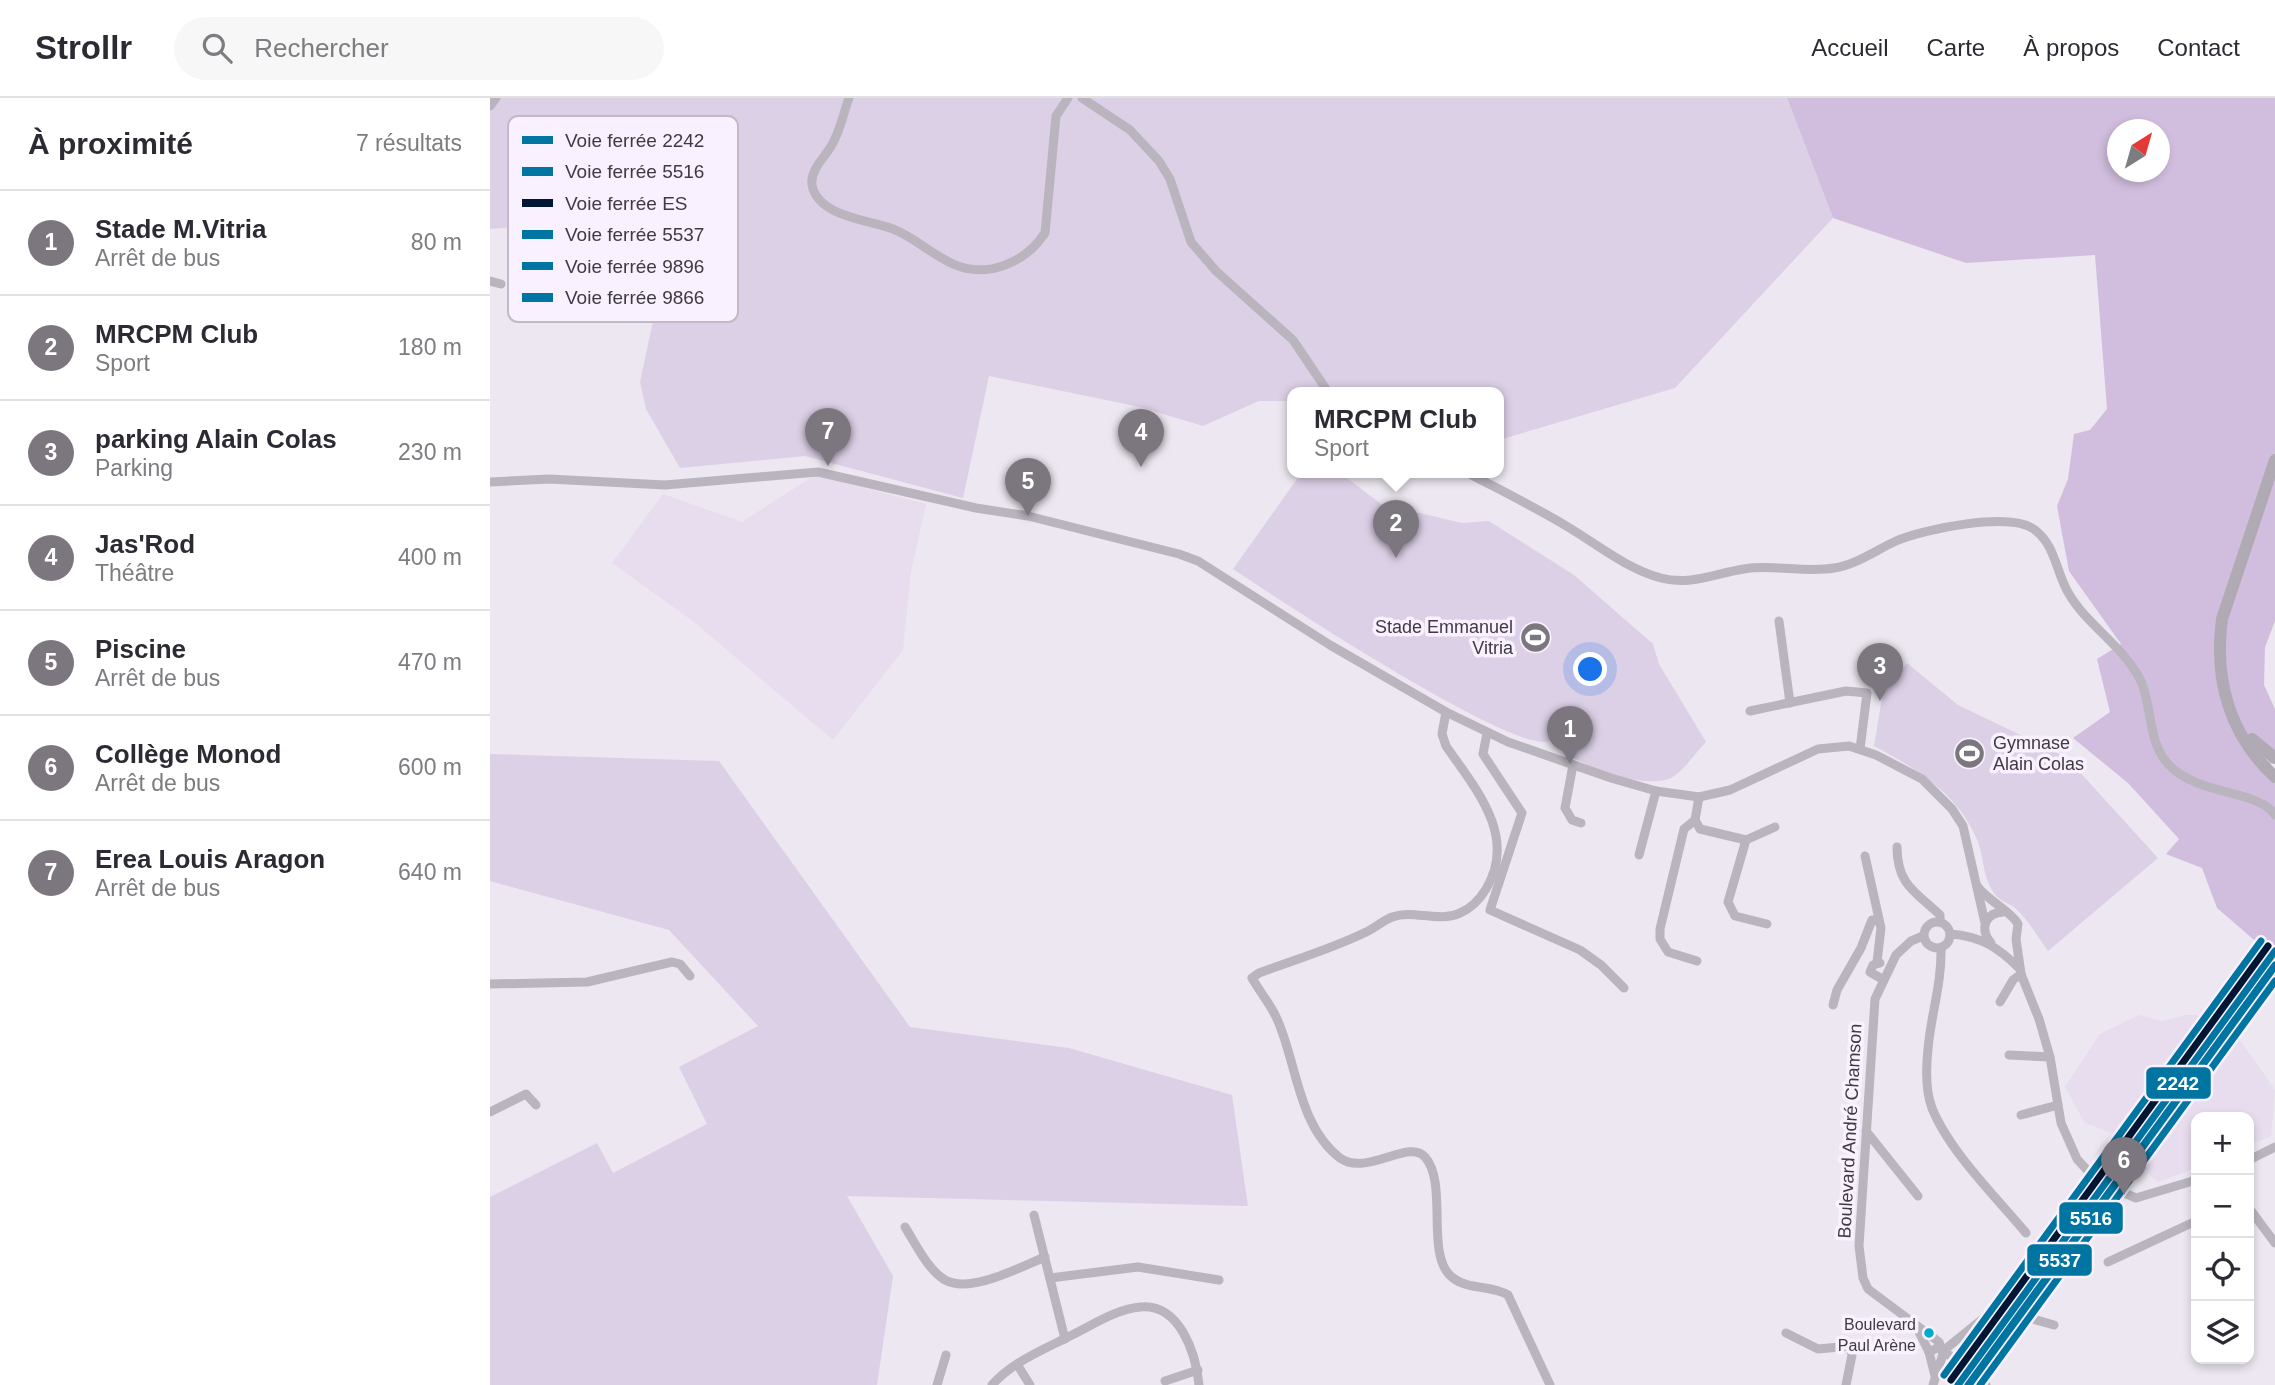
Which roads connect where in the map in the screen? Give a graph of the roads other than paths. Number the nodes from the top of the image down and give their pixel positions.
1 (496, 98) edge
2 (849, 98) edge
3 (1068, 98) edge
4 (1082, 98) edge
5 (490, 106) edge
6 (490, 281) edge
7 (501, 284) dead end
8 (1325, 387) edge
9 (2275, 460) edge
10 (1477, 478) edge
11 (490, 482) edge
12 (1779, 621) dead end
13 (1790, 703) junction
14 (1750, 711) dead end
15 (2230, 711) junction
16 (1446, 712) junction
17 (1487, 733) junction
18 (1860, 749) junction
19 (2275, 758) edge
20 (1573, 765) junction
21 (2275, 777) edge
22 (1656, 791) junction
23 (1699, 797) junction
24 (2275, 815) edge
25 (1695, 820) junction
26 (1581, 823) dead end
27 (1775, 827) dead end
28 (1746, 840) junction
29 (1897, 847) dead end
30 (1639, 855) dead end
31 (1865, 856) dead end
32 (1976, 885) junction
33 (2003, 912) junction
34 (1878, 921) junction
35 (1940, 922) junction
36 (1767, 924) dead end
37 (1984, 926) junction
38 (1950, 934) junction
39 (1965, 935) junction
40 (1923, 936) junction
41 (2016, 939) junction
42 (1994, 945) junction
43 (1941, 948) junction
44 (1698, 961) dead end
45 (1877, 962) junction
46 (1888, 967) junction
47 (2020, 972) junction
48 (691, 976) dead end
49 (1882, 979) junction
50 (490, 984) edge
51 (1624, 988) dead end
52 (2000, 1002) dead end
53 (1833, 1005) dead end
54 (2009, 1055) dead end
55 (2050, 1057) junction
56 (536, 1105) dead end
57 (2058, 1105) junction
58 (490, 1112) edge
59 (2021, 1115) dead end
60 (1866, 1131) junction
61 (2275, 1147) edge
62 (2254, 1158) edge
63 (2191, 1182) edge
64 (1918, 1196) dead end
65 (1034, 1215) dead end
66 (2254, 1215) edge
67 (2191, 1223) edge
68 (905, 1227) dead end
69 (2026, 1233) dead end
70 (2275, 1243) edge
71 (1045, 1257) junction
72 (2108, 1262) dead end
73 (1050, 1278) junction
74 (1219, 1280) dead end
75 (1914, 1324) junction
76 (2054, 1325) dead end
77 (1786, 1333) dead end
78 (1065, 1339) junction
79 (1943, 1353) junction
80 (946, 1355) dead end
81 (1931, 1355) junction
82 (1017, 1364) junction
83 (1198, 1370) junction
84 (1165, 1381) dead end
85 (1934, 1381) edge
86 (937, 1385) edge
87 (992, 1385) edge
88 (1030, 1385) edge
89 (1199, 1385) edge
90 (1550, 1385) edge
91 (1846, 1385) edge
92 (1986, 1385) edge

1 - 5 street
2 - 3 street
4 - 8 street
6 - 7 street
9 - 15 main road
10 - 24 street
11 - 16 street
12 - 13 street
13 - 14 street
13 - 18 street
15 - 19 main road
15 - 21 main road
16 - 17 street
16 - 90 street
17 - 20 street
17 - 51 street
18 - 23 street
18 - 32 street
20 - 22 street
20 - 26 street
22 - 23 street
22 - 30 street
23 - 25 street
25 - 28 street
25 - 44 street
27 - 28 street
28 - 36 street
29 - 35 street
31 - 34 street
32 - 33 street
32 - 37 street
33 - 37 street
33 - 41 street
34 - 45 street
34 - 53 street
35 - 38 street
35 - 40 street
37 - 39 street
37 - 42 street
38 - 39 street
38 - 43 street
39 - 42 street
40 - 43 street
40 - 46 street, Boulevard André Chamson
41 - 42 street
41 - 47 street
42 - 47 street
43 - 69 street
45 - 46 street
45 - 49 street
46 - 49 street, Boulevard André Chamson
47 - 52 street
47 - 55 street
48 - 50 street
49 - 60 street, Boulevard André Chamson
54 - 55 street
55 - 57 street
56 - 58 street
57 - 59 street
57 - 63 street
60 - 64 street
60 - 75 street, Boulevard André Chamson
61 - 62 street
65 - 71 street
66 - 70 street
67 - 72 street
68 - 71 street
71 - 73 street
73 - 74 street
73 - 78 street
75 - 79 street, Boulevard André Chamson
75 - 81 street, Boulevard André Chamson
76 - 79 street
77 - 91 street
78 - 82 street
78 - 83 street
79 - 81 street
79 - 85 street
79 - 92 street, Boulevard André Chamson
80 - 86 street
81 - 85 street
82 - 87 street
82 - 88 street
83 - 84 street
83 - 89 street

